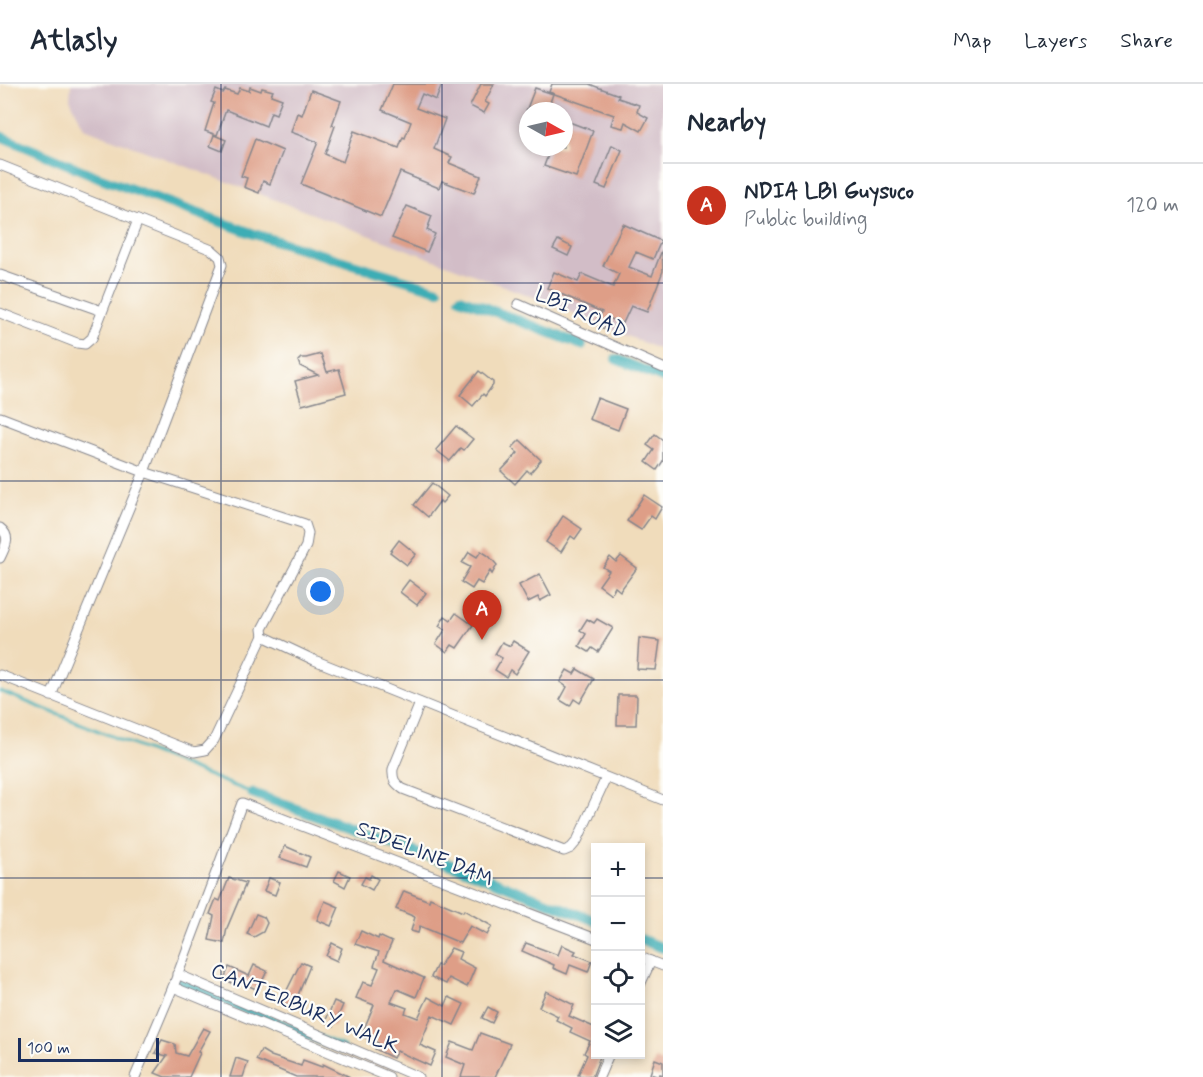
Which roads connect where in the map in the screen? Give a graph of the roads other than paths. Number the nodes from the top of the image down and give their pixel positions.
1 (0, 165) edge
2 (138, 220) junction
3 (0, 275) edge
4 (518, 304) dead end
5 (102, 311) junction
6 (0, 313) edge
7 (663, 368) edge
8 (0, 417) edge
9 (144, 472) junction
10 (0, 528) edge
11 (0, 558) edge
12 (263, 636) junction
13 (0, 675) edge
14 (51, 696) junction
15 (420, 702) junction
16 (606, 778) junction
17 (663, 800) edge
18 (591, 937) edge
19 (645, 959) edge
20 (651, 961) junction
21 (663, 966) edge
22 (177, 974) junction
23 (645, 974) edge
24 (173, 987) junction
25 (607, 1059) edge
26 (135, 1077) edge
27 (389, 1077) edge
28 (418, 1077) edge
29 (599, 1077) edge

1 - 2 street
2 - 5 street
2 - 9 street
3 - 5 street
4 - 7 street, LBI ROAD
5 - 6 street
8 - 9 street
9 - 12 street
9 - 14 street
10 - 11 street
12 - 14 street
12 - 15 street
13 - 14 street
15 - 16 street
15 - 16 street
16 - 17 street
18 - 22 street, SIDELINE DAM
19 - 20 street
20 - 21 street
20 - 23 street
22 - 24 street
22 - 28 street, CANTERBURY WALK
24 - 26 street
24 - 27 street
25 - 29 street

